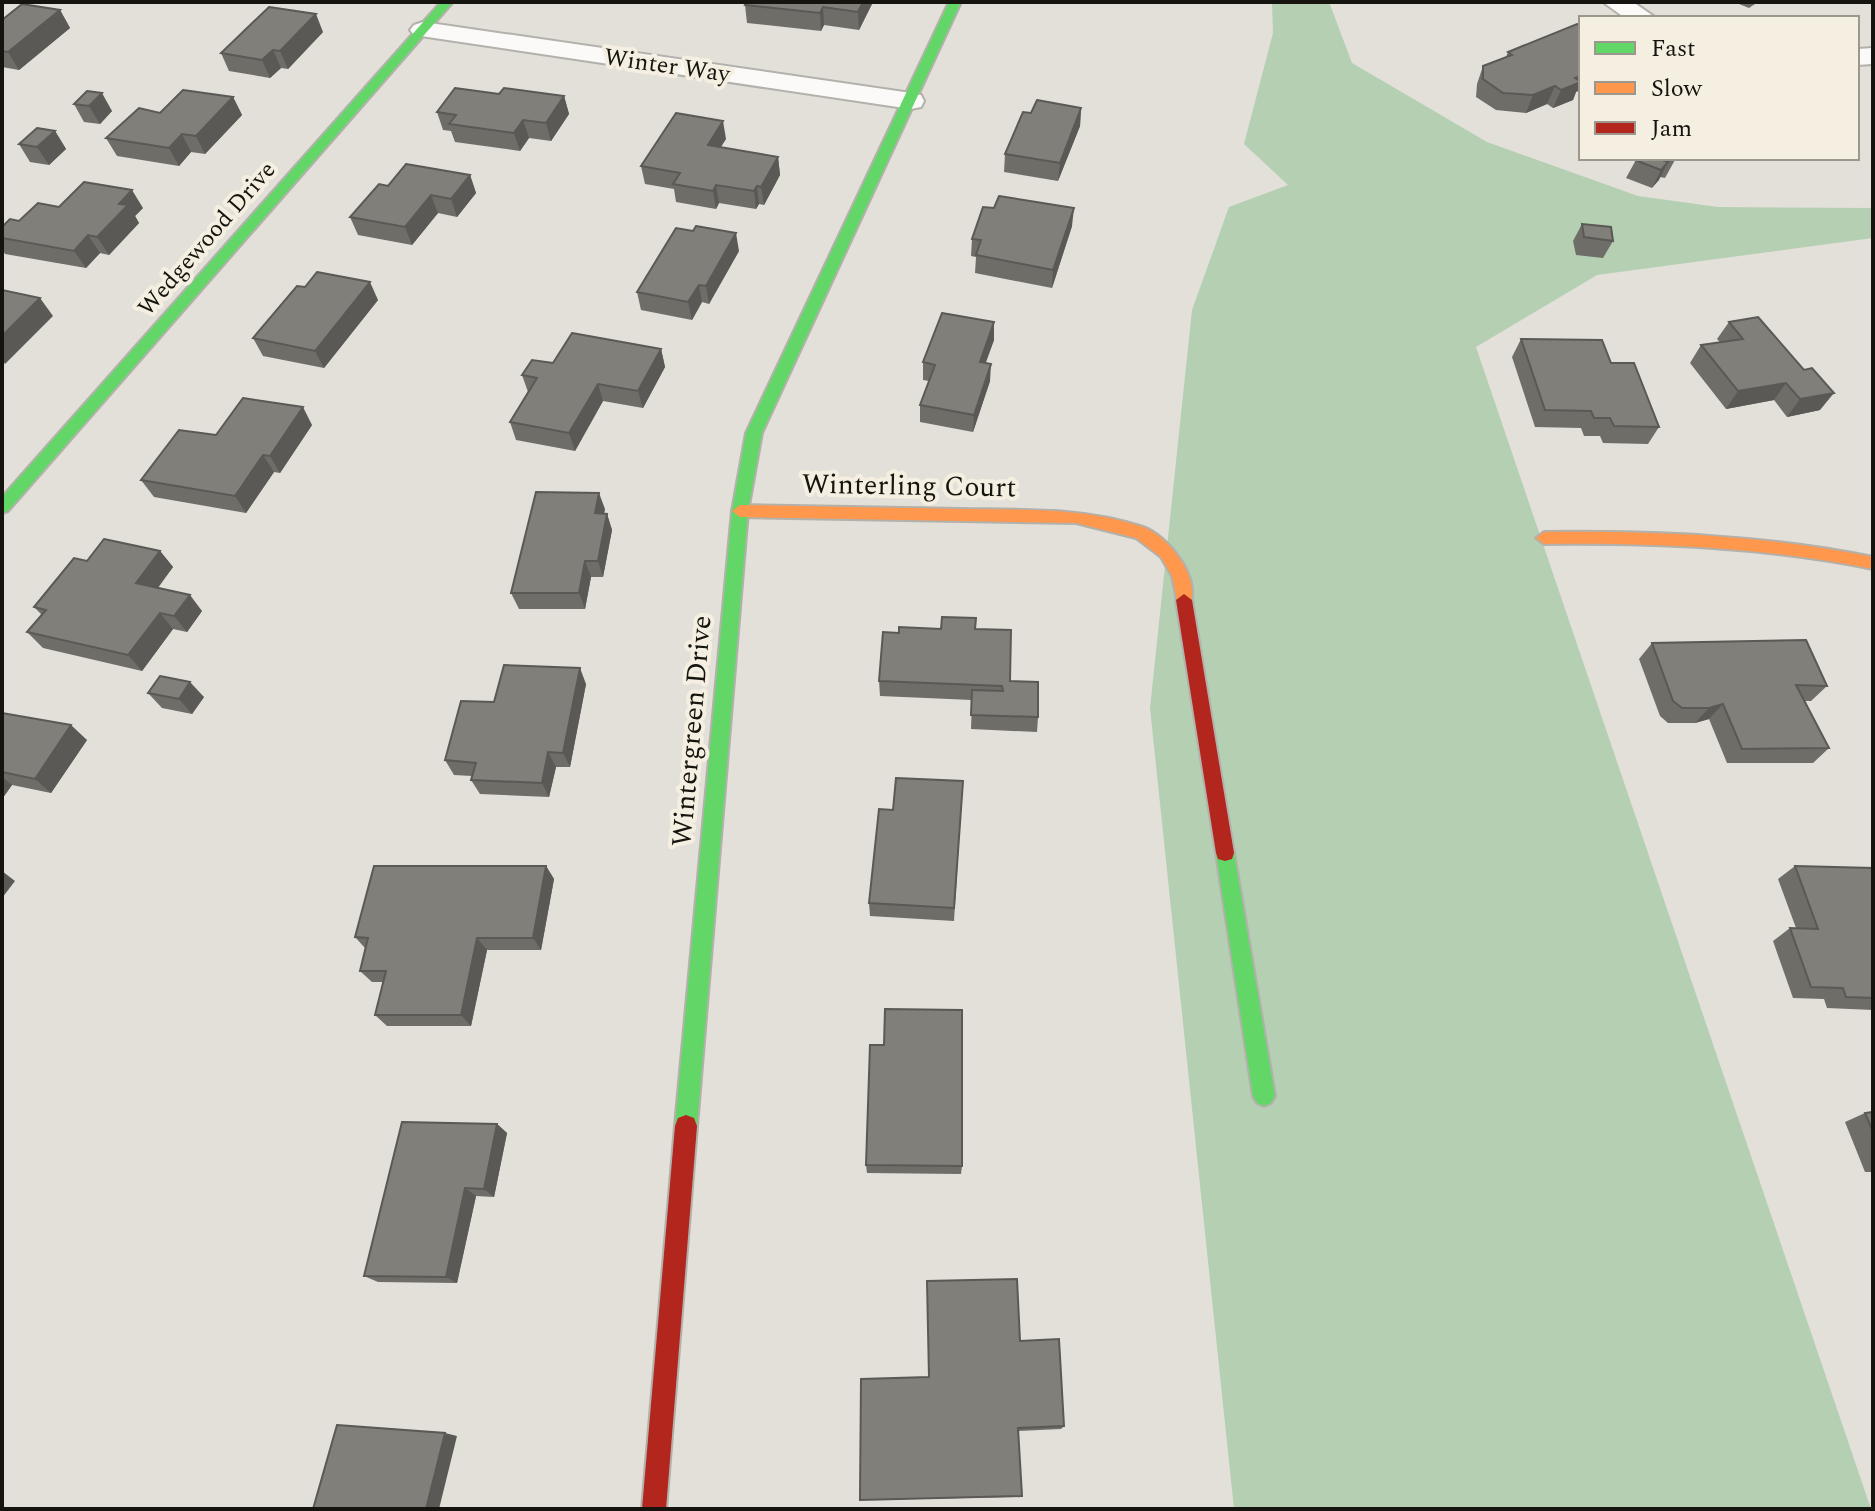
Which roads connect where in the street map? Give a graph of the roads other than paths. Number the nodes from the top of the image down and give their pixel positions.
1 (447, 2) edge
2 (955, 2) edge
3 (1615, 2) edge
4 (1640, 16) edge
5 (423, 30) junction
6 (911, 101) junction
7 (2, 507) edge
8 (740, 511) junction
9 (1544, 538) dead end
10 (1873, 563) edge
11 (1264, 1096) dead end
12 (654, 1509) edge

1 - 5 street, Wedgewood Drive
2 - 6 street, Wintergreen Drive
3 - 4 street
5 - 6 street, Winter Way
5 - 7 street, Wedgewood Drive
6 - 8 street, Wintergreen Drive
8 - 11 street, Winterling Court
8 - 12 street, Wintergreen Drive
9 - 10 street

